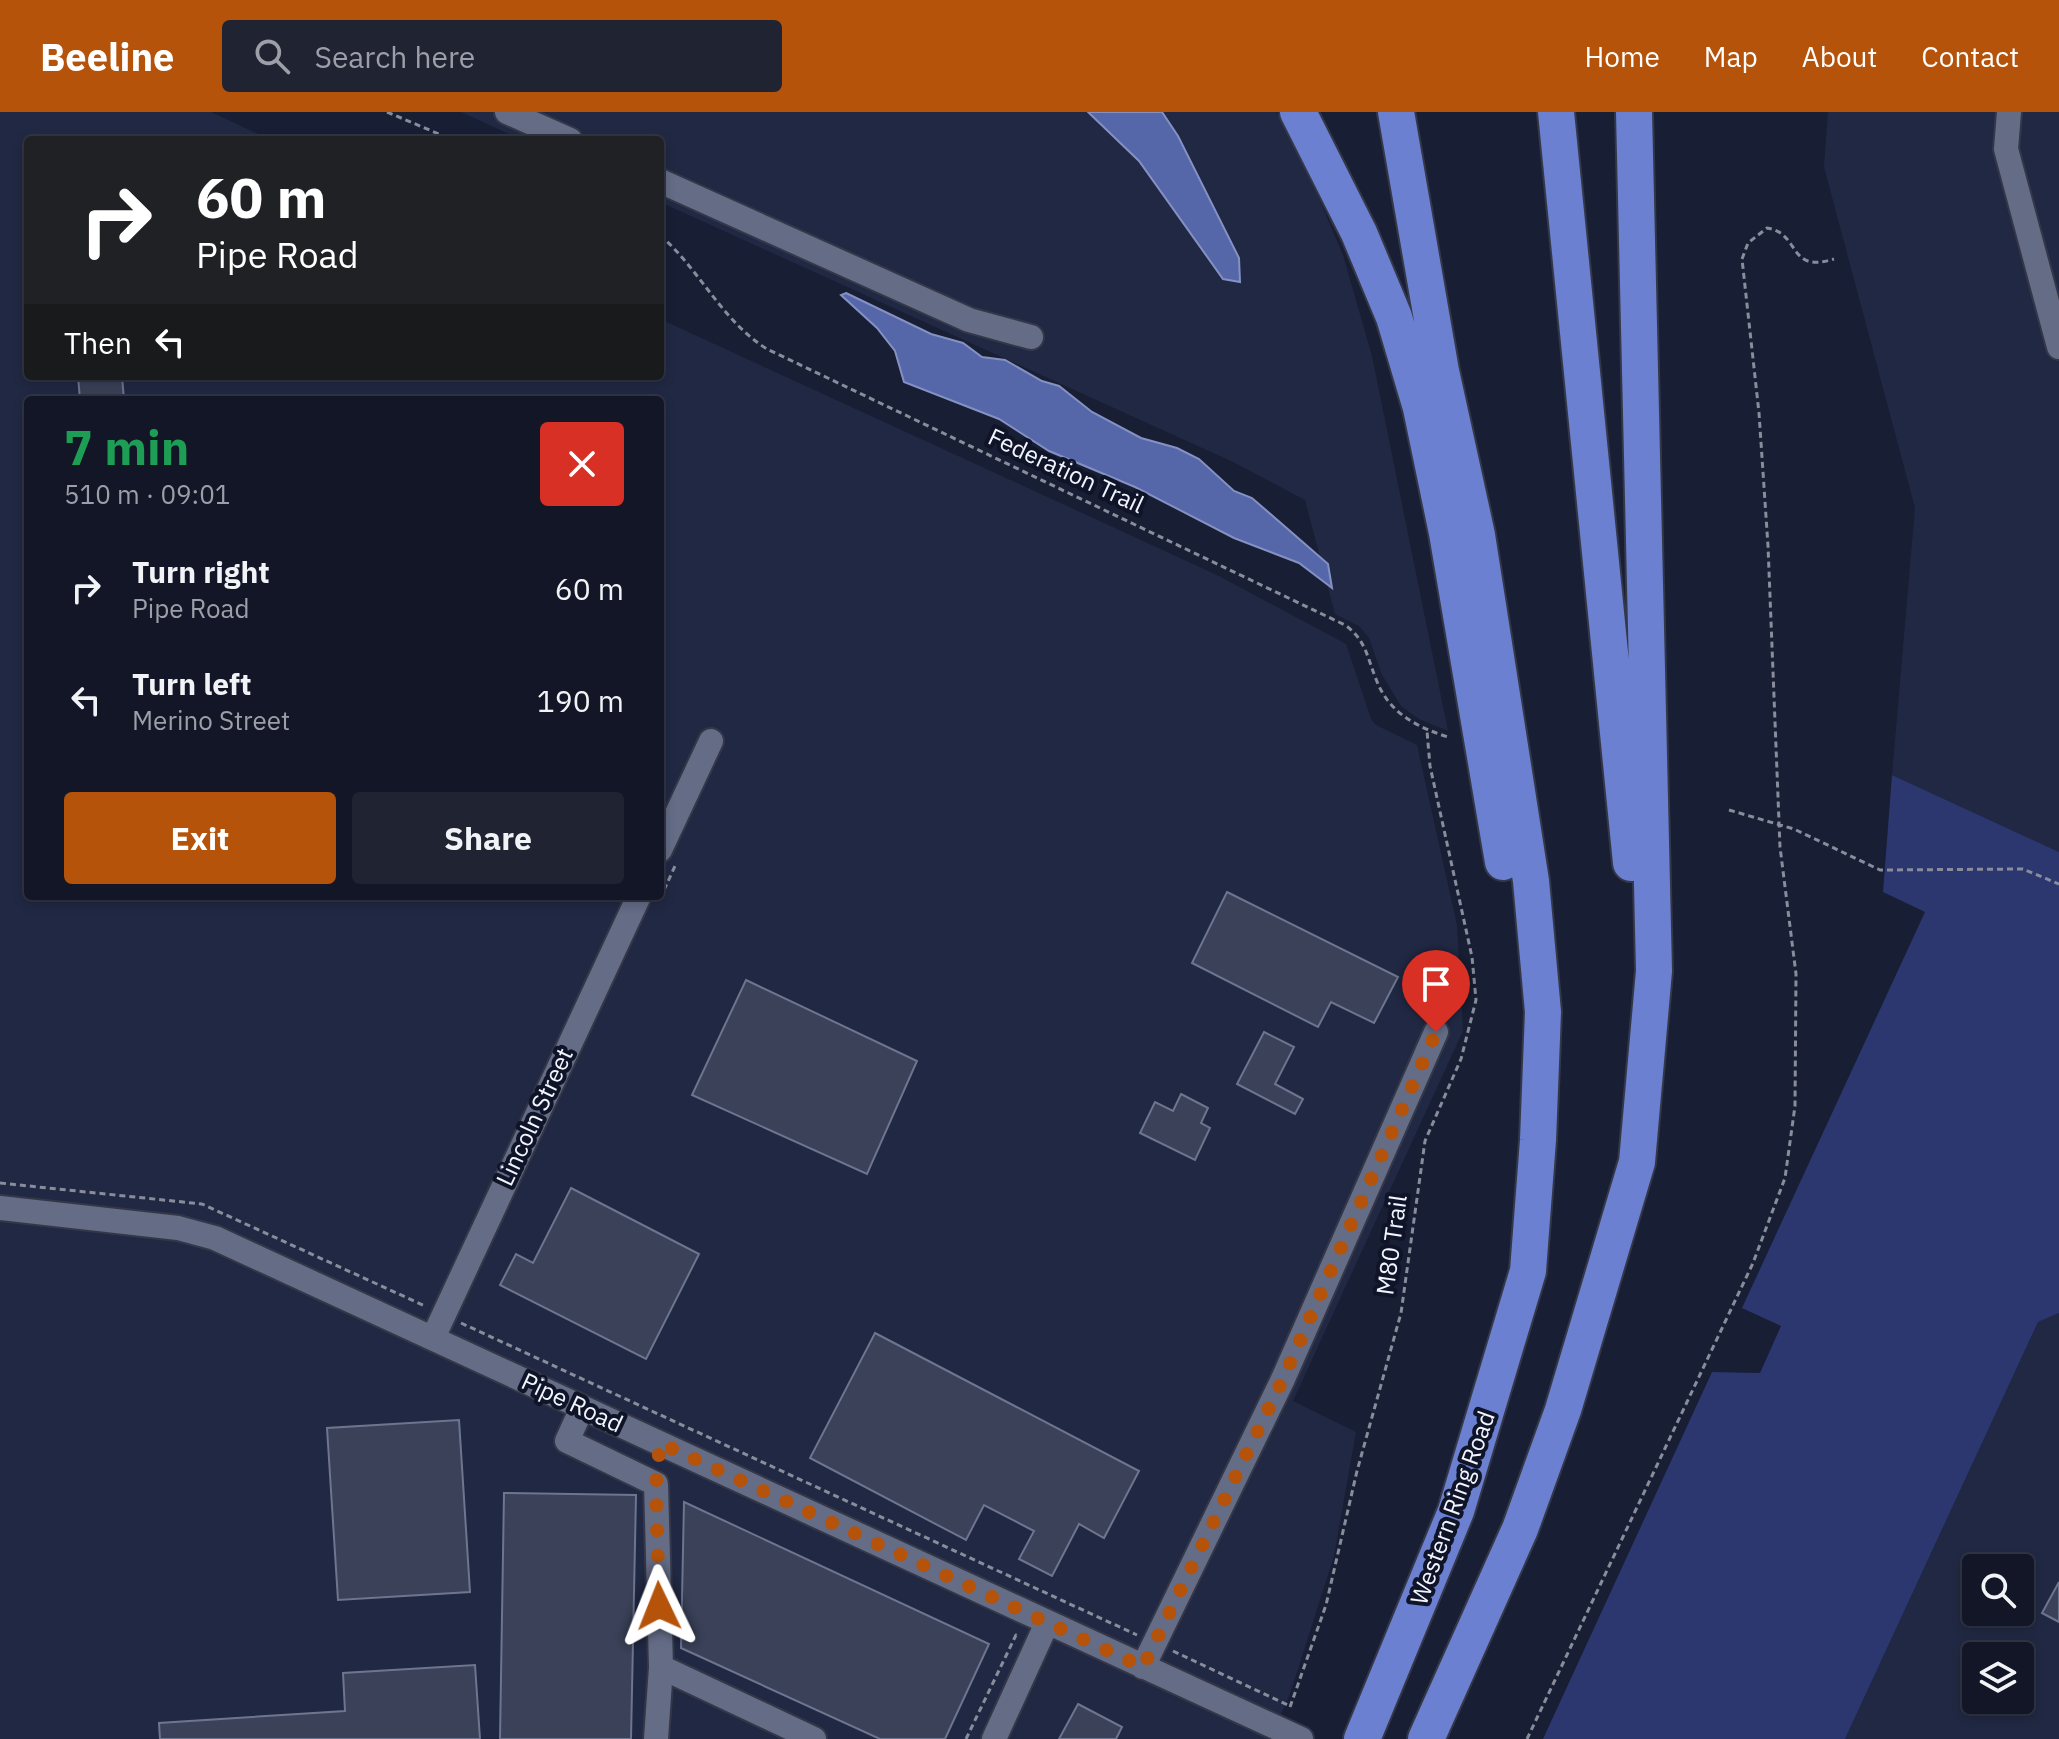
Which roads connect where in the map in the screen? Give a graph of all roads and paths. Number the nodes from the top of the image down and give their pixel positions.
1 (387, 112) edge
2 (507, 112) edge
3 (1298, 112) edge
4 (1396, 112) edge
5 (1556, 112) edge
6 (1634, 112) edge
7 (2009, 112) edge
8 (444, 136) edge
9 (561, 136) edge
10 (664, 183) edge
11 (664, 239) edge
12 (1834, 259) dead end
13 (1031, 337) dead end
14 (2059, 347) edge
15 (1427, 731) junction
16 (1448, 737) dead end
17 (711, 741) dead end
18 (1729, 810) dead end
19 (1779, 825) junction
20 (664, 841) edge
21 (2059, 884) edge
22 (637, 900) edge
23 (1436, 1032) dead end
24 (0, 1208) edge
25 (1528, 1271) junction
26 (1598, 1286) junction
27 (433, 1338) junction
28 (582, 1408) junction
29 (660, 1443) junction
30 (656, 1484) junction
31 (1047, 1623) junction
32 (661, 1667) junction
33 (1143, 1667) junction
34 (1285, 1715) dead end
35 (1364, 1733) edge
36 (656, 1739) edge
37 (814, 1739) edge
38 (994, 1739) edge
39 (1301, 1739) edge
40 (1426, 1739) edge
41 (1527, 1739) edge

1 - 8 path
2 - 9 street
3 - 25 highway
4 - 25 highway
5 - 26 highway
6 - 26 highway
7 - 14 street
10 - 13 street
11 - 15 path, Federation Trail
12 - 19 path
15 - 16 path, Federation Trail
15 - 34 path, M80 Trail
17 - 20 street
18 - 19 path
19 - 21 path
19 - 41 path
22 - 27 street, Lincoln Street
23 - 33 street
24 - 27 street, Pipe Road
25 - 35 highway, Western Ring Road
26 - 40 highway
27 - 28 street, Pipe Road
28 - 29 street, Pipe Road
28 - 30 street
29 - 30 street
29 - 31 street, Pipe Road
30 - 32 street
31 - 33 street, Pipe Road
31 - 38 street
32 - 36 street
32 - 37 street
33 - 39 street, Pipe Road

